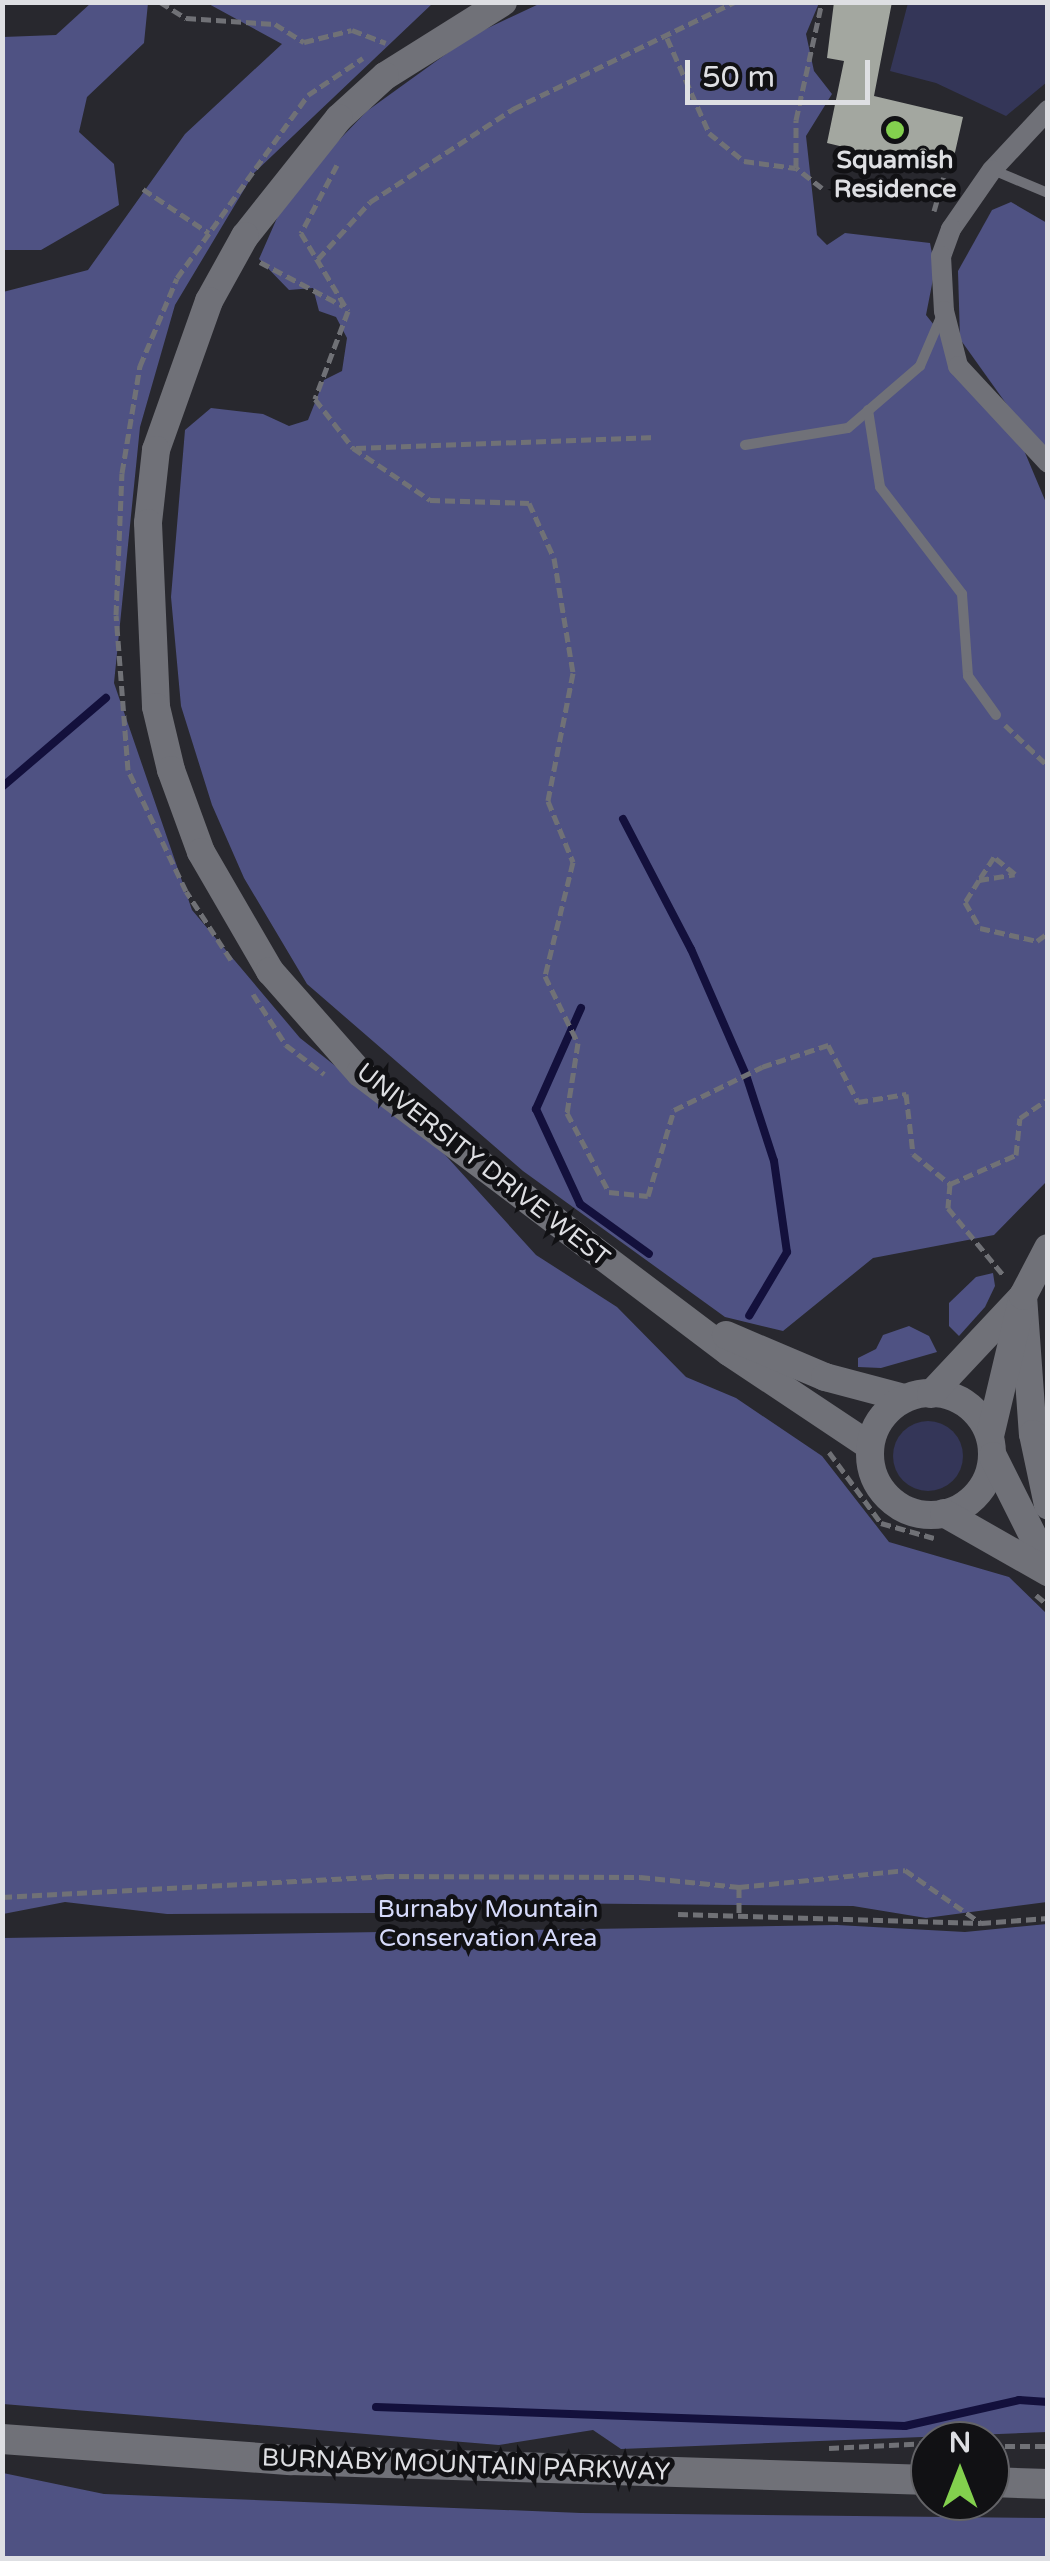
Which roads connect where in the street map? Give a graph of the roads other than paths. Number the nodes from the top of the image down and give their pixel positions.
1 (503, 2) edge
2 (1048, 110) edge
3 (992, 170) junction
4 (1048, 192) edge
5 (944, 311) junction
6 (868, 410) junction
7 (745, 445) dead end
8 (1048, 462) edge
9 (996, 715) road end
10 (1048, 1248) edge
11 (1013, 1286) junction
12 (710, 1332) junction
13 (918, 1396) junction
14 (870, 1446) junction
15 (991, 1446) junction
16 (1048, 1505) edge
17 (944, 1513) junction
18 (1048, 1569) edge
19 (2, 2439) edge
20 (910, 2479) edge
21 (1010, 2483) edge
22 (1048, 2484) edge

1 - 12 street, UNIVERSITY DRIVE WEST
2 - 3 street
3 - 4 lane
3 - 5 street
5 - 6 lane
5 - 8 street
6 - 7 lane
6 - 9 lane
10 - 11 street
11 - 13 street
11 - 15 street
11 - 16 street
12 - 13 street, UNIVERSITY DRIVE WEST
12 - 14 street, UNIVERSITY DRIVE WEST
13 - 14 street
13 - 15 street
14 - 17 street
15 - 17 street
15 - 18 street
17 - 18 street
19 - 20 main road, BURNABY MOUNTAIN PARKWAY
21 - 22 main road

